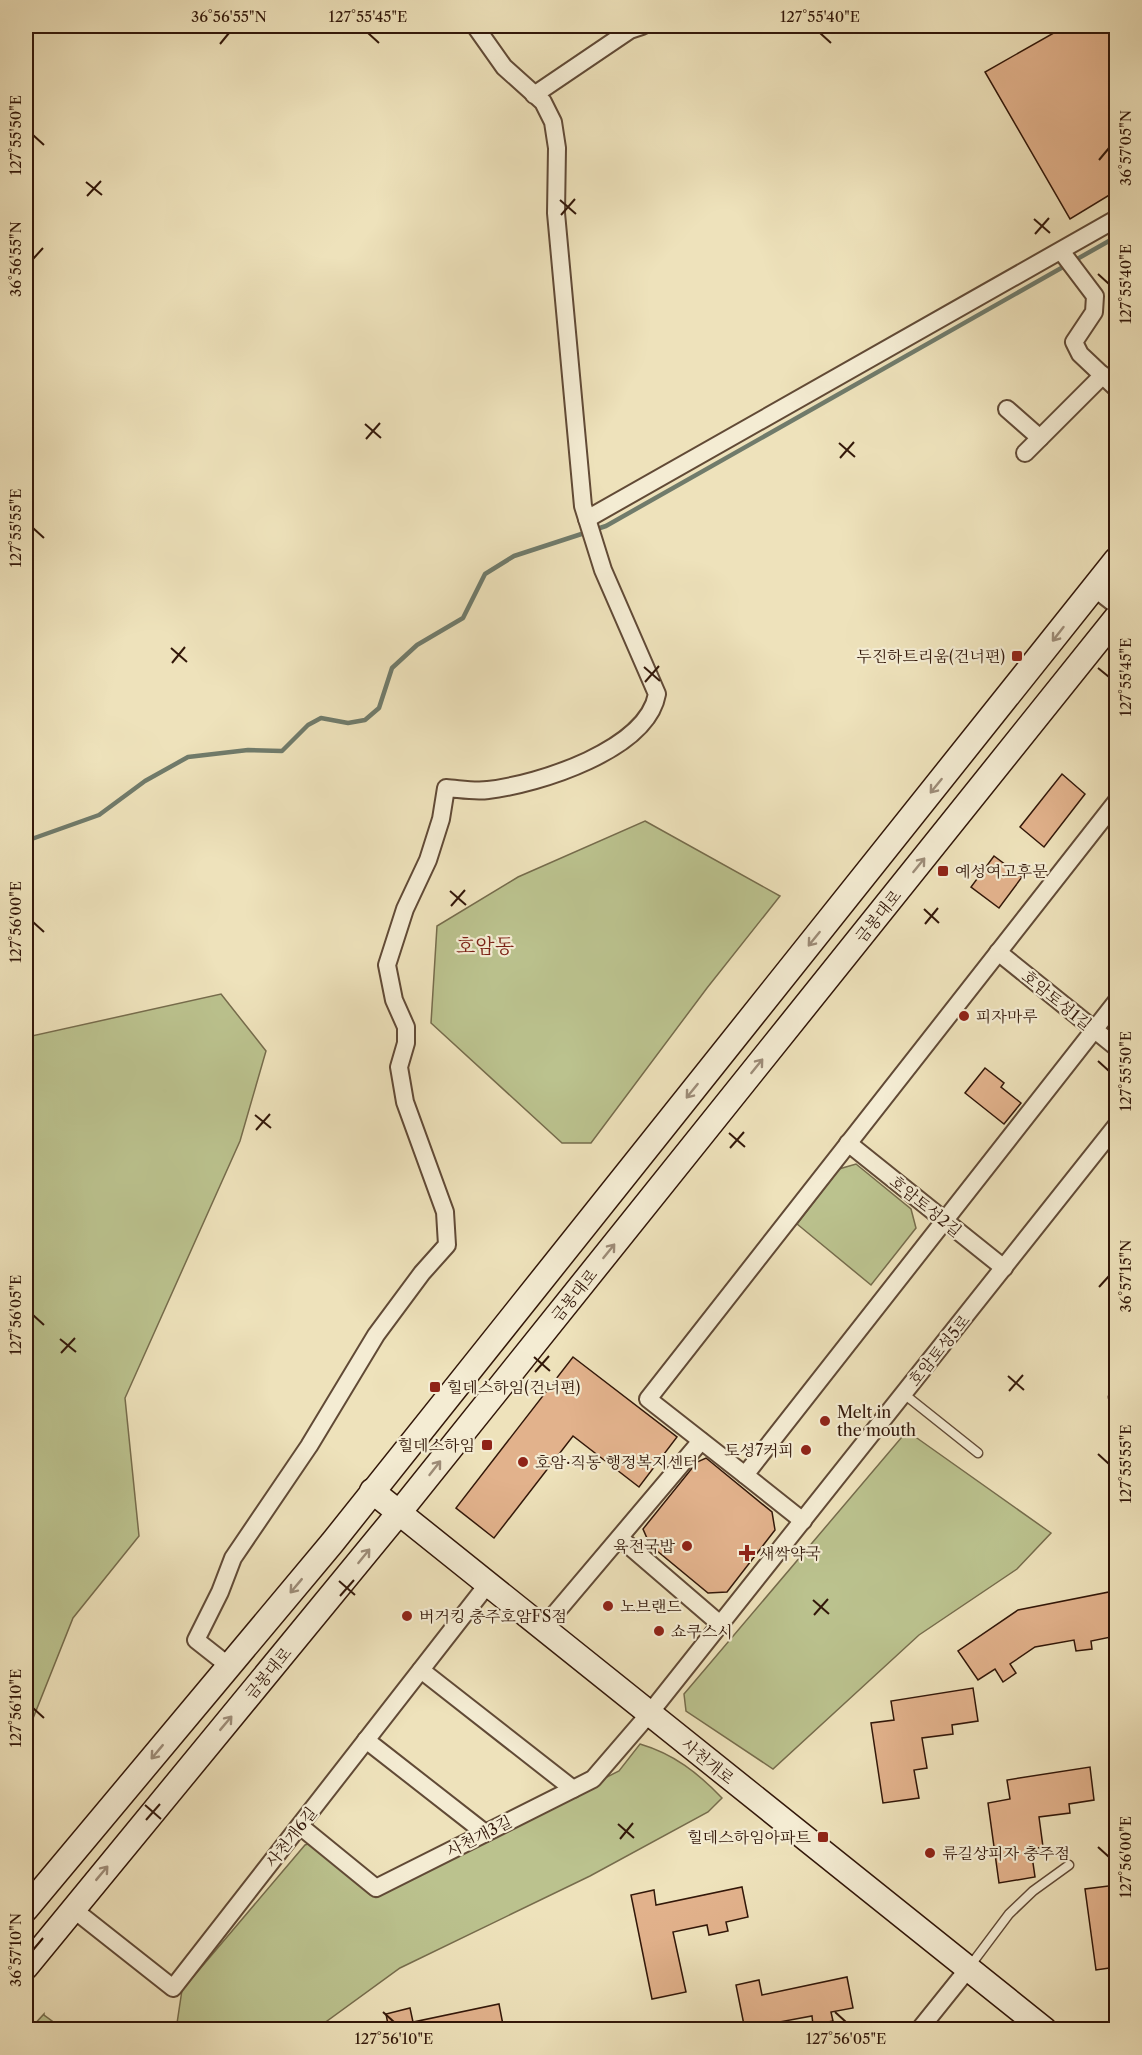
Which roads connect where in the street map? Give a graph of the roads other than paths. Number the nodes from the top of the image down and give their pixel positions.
1 (475, 26) edge
2 (642, 26) edge
3 (534, 95) junction
4 (1116, 219) edge
5 (1061, 250) junction
6 (1103, 375) junction
7 (1116, 388) edge
8 (1007, 409) dead end
9 (1040, 438) junction
10 (1025, 453) dead end
11 (587, 519) junction
12 (1116, 560) edge
13 (1094, 588) junction
14 (1116, 605) edge
15 (1116, 618) edge
16 (1116, 802) edge
17 (998, 952) junction
18 (1116, 1002) edge
19 (1095, 1030) junction
20 (1116, 1047) edge
21 (1116, 1126) edge
22 (848, 1143) junction
23 (944, 1220) junction
24 (1004, 1268) junction
25 (1116, 1392) edge
26 (904, 1394) junction
27 (1116, 1399) edge
28 (701, 1441) junction
29 (978, 1453) dead end
30 (745, 1474) junction
31 (372, 1491) junction
32 (398, 1514) junction
33 (803, 1521) junction
34 (620, 1539) junction
35 (487, 1585) junction
36 (720, 1624) junction
37 (542, 1629) junction
38 (229, 1666) junction
39 (421, 1670) junction
40 (649, 1714) junction
41 (366, 1740) junction
42 (573, 1789) junction
43 (300, 1826) junction
44 (484, 1833) junction
45 (1069, 1865) dead end
46 (26, 1909) edge
47 (73, 1909) junction
48 (26, 1967) edge
49 (968, 1969) junction
50 (919, 2030) edge
51 (1045, 2030) edge

1 - 3 street
2 - 3 street
3 - 11 street
4 - 5 street
5 - 6 street
5 - 11 street
6 - 7 street
6 - 9 street
8 - 9 street
9 - 10 street
11 - 38 street
12 - 13 street, 금봉대로
13 - 14 street
13 -> 31 street, 금봉대로
32 -> 15 street, 금봉대로
16 - 17 street
17 - 19 street, 호암토성1길
17 - 22 street
18 - 19 street
19 - 20 street, 호암토성1길
19 - 23 street
21 - 24 street, 호암토성5로
22 - 23 street, 호암토성2길
22 - 28 street
23 - 24 street, 호암토성2길
23 - 30 street
24 - 26 street, 호암토성5로
25 - 27 lane
26 - 29 lane
26 - 33 street, 호암토성5로
28 - 30 street
28 - 34 street
30 - 33 street
31 - 32 street, 사천개로
31 -> 38 street, 금봉대로
32 - 35 street, 사천개로
47 -> 32 street, 금봉대로
33 - 36 street, 호암토성5로
34 - 36 street
34 - 37 street
35 - 37 street, 사천개로
35 - 39 street, 사천개6길
36 - 40 street, 호암토성5로
37 - 40 street, 사천개로
38 -> 46 street, 금봉대로
39 - 41 street, 사천개6길
39 - 42 street
40 - 42 street, 사천개3길
40 - 49 street, 사천개로
41 - 43 street, 사천개6길
41 - 44 street
42 - 44 street, 사천개3길
43 - 44 street, 사천개3길
43 - 47 street, 사천개6길
45 - 49 lane
47 - 48 street, 금봉대로
49 - 50 street
49 - 51 street, 사천개로

